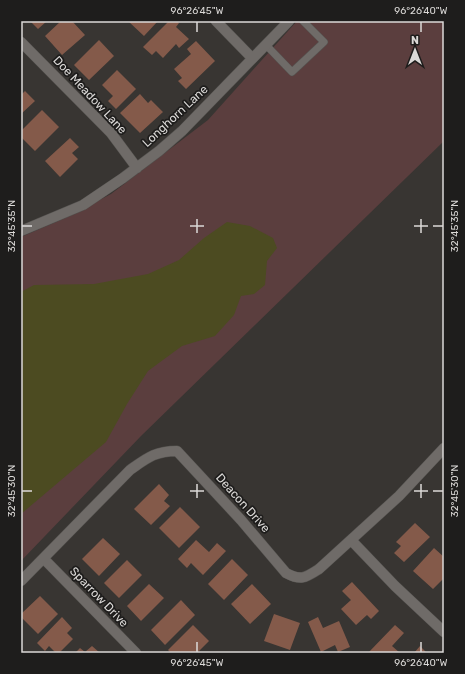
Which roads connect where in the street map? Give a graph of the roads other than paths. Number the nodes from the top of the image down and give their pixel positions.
1 (216, 21) edge
2 (289, 21) edge
3 (303, 21) edge
4 (21, 42) edge
5 (266, 45) junction
6 (252, 58) junction
7 (137, 168) junction
8 (21, 231) edge
9 (444, 448) edge
10 (351, 540) junction
11 (44, 558) junction
12 (21, 581) edge
13 (444, 632) edge
14 (136, 653) edge

1 - 6 street
2 - 5 street, Longhorn Lane
3 - 5 lane
4 - 7 street, Doe Meadow Lane
5 - 6 street, Longhorn Lane
6 - 7 street, Longhorn Lane
7 - 8 street, Longhorn Lane
9 - 10 street, Deacon Drive
10 - 11 street, Deacon Drive
10 - 13 street
11 - 12 street, Deacon Drive
11 - 14 street, Sparrow Drive

